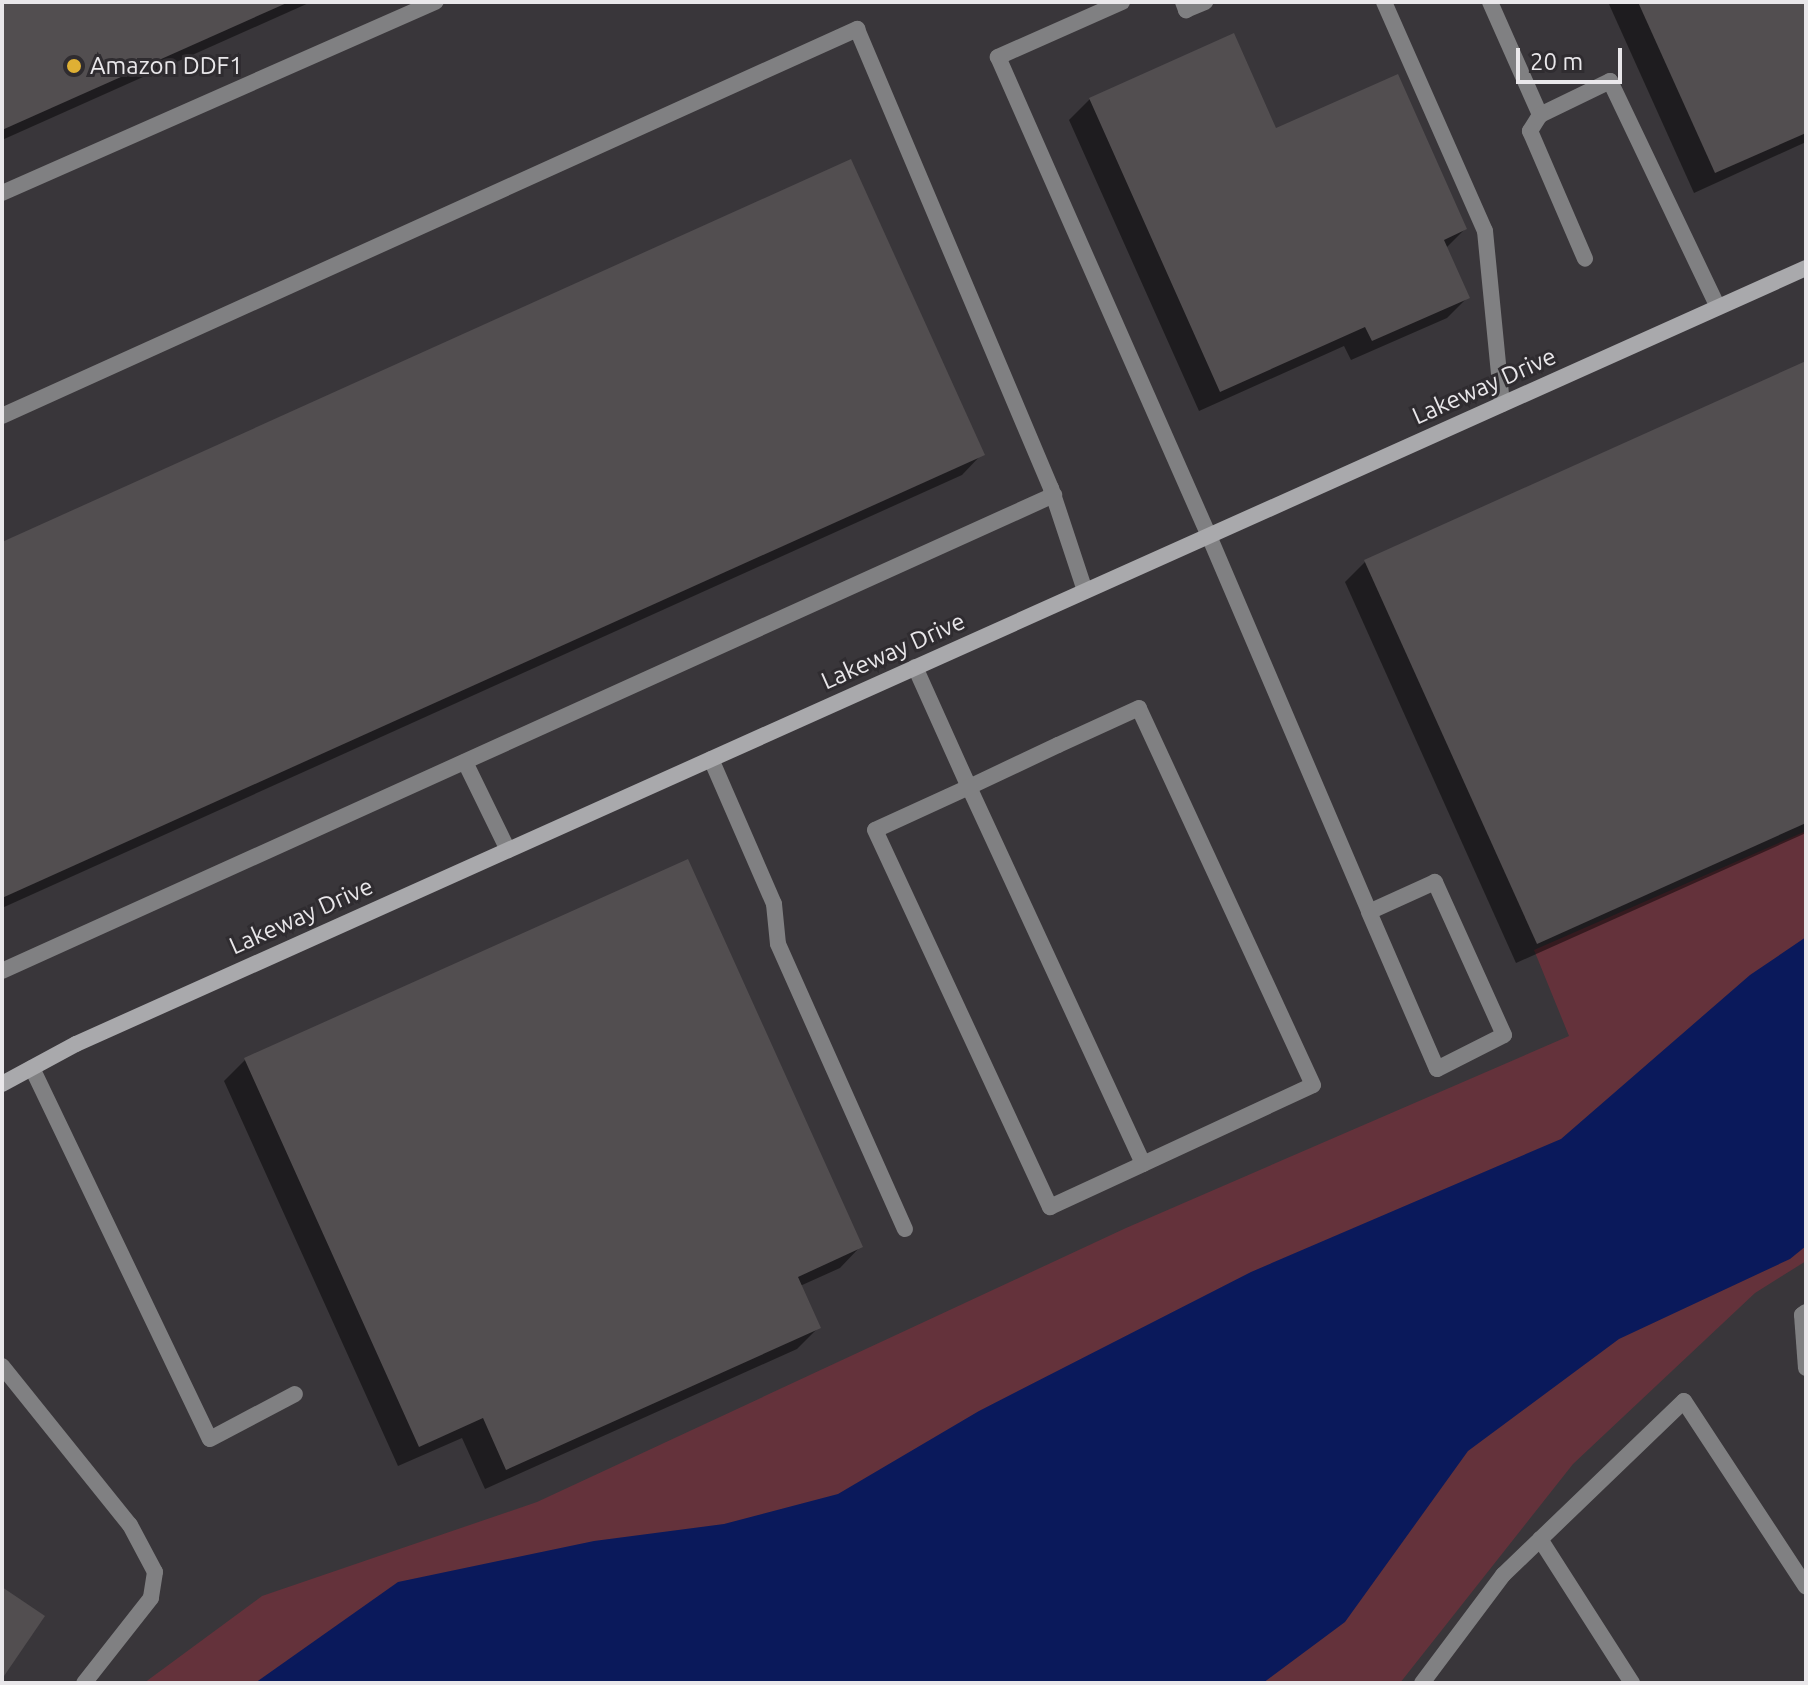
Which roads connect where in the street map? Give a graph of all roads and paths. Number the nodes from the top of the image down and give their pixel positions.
1 (436, 2) edge
2 (1122, 2) edge
3 (1183, 2) edge
4 (1205, 2) edge
5 (1384, 2) edge
6 (1490, 2) edge
7 (1540, 115) junction
8 (2, 193) edge
9 (1585, 259) dead end
10 (1806, 268) edge
11 (1718, 307) junction
12 (1502, 404) junction
13 (2, 416) edge
14 (1054, 495) junction
15 (1209, 536) junction
16 (1085, 591) junction
17 (915, 667) junction
18 (711, 759) junction
19 (465, 762) junction
20 (969, 787) junction
21 (508, 850) junction
22 (1369, 912) junction
23 (2, 971) edge
24 (32, 1068) junction
25 (2, 1084) edge
26 (1143, 1164) junction
27 (905, 1229) dead end
28 (1806, 1312) edge
29 (2, 1366) edge
30 (1806, 1368) edge
31 (295, 1394) dead end
32 (1540, 1539) junction
33 (1806, 1587) edge
34 (84, 1683) edge
35 (1422, 1683) edge
36 (1632, 1683) edge

1 - 8 lane
2 - 15 lane
3 - 4 lane
5 - 12 lane
6 - 7 lane
7 - 9 lane
7 - 11 lane
10 - 11 street, Lakeway Drive
11 - 12 street, Lakeway Drive
12 - 15 street, Lakeway Drive
13 - 14 lane
14 - 16 lane
14 - 19 lane
15 - 16 street, Lakeway Drive
15 - 22 lane
16 - 17 street, Lakeway Drive
17 - 18 street, Lakeway Drive
17 - 20 lane
18 - 21 street, Lakeway Drive
18 - 27 lane
19 - 21 lane
19 - 23 lane
20 - 26 lane
20 - 26 lane
20 - 26 lane
21 - 24 street, Lakeway Drive
22 - 22 lane
24 - 25 street, Lakeway Drive
24 - 31 lane
28 - 30 lane
29 - 34 lane
32 - 33 lane
32 - 35 lane
32 - 36 lane

